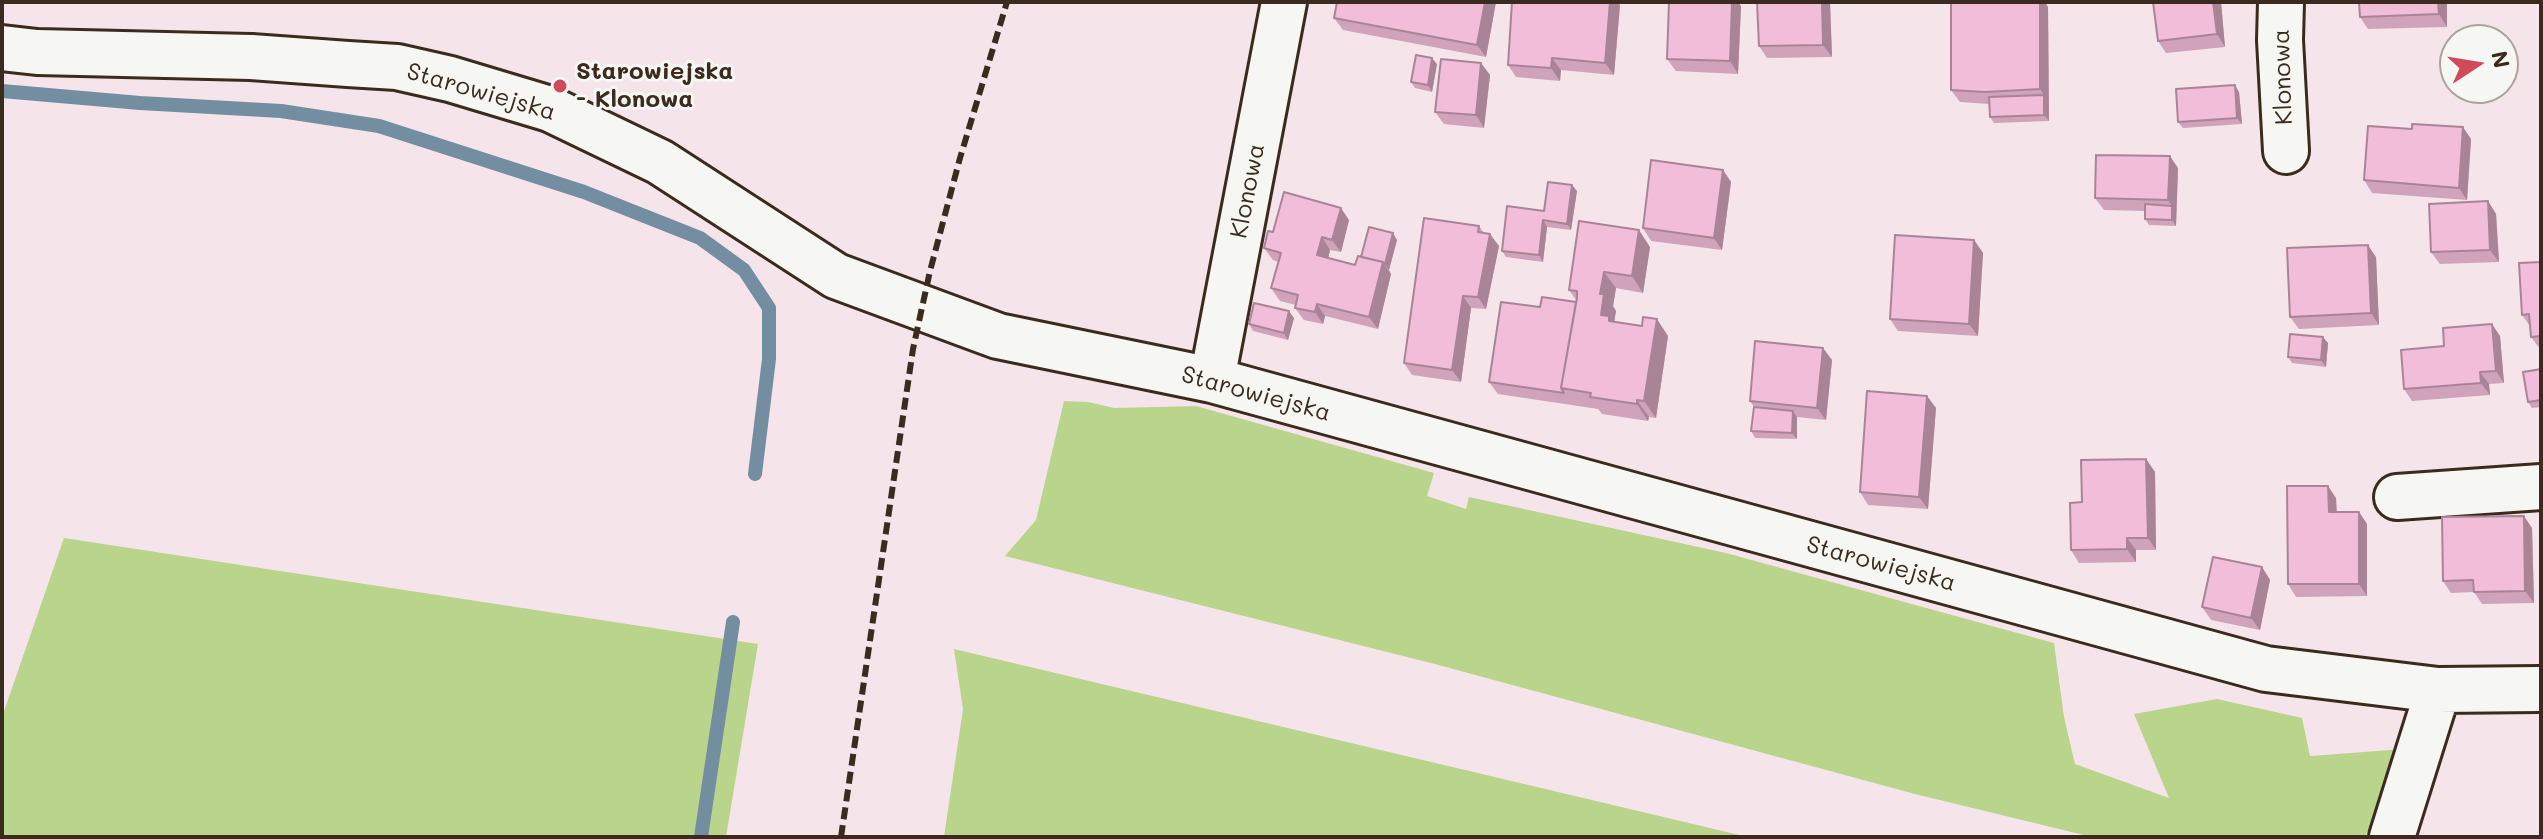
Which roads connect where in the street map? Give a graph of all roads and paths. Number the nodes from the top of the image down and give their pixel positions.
1 (1284, 2) edge
2 (2281, 2) edge
3 (2, 48) edge
4 (2286, 151) dead end
5 (1212, 380) junction
6 (2541, 487) edge
7 (2397, 497) dead end
8 (2541, 689) edge
9 (2438, 690) junction
10 (2392, 837) edge

1 - 5 street, Klonowa
2 - 4 street, Klonowa
3 - 5 street, Starowiejska
5 - 9 street, Starowiejska
6 - 7 street
8 - 9 street, Starowiejska
9 - 10 street

